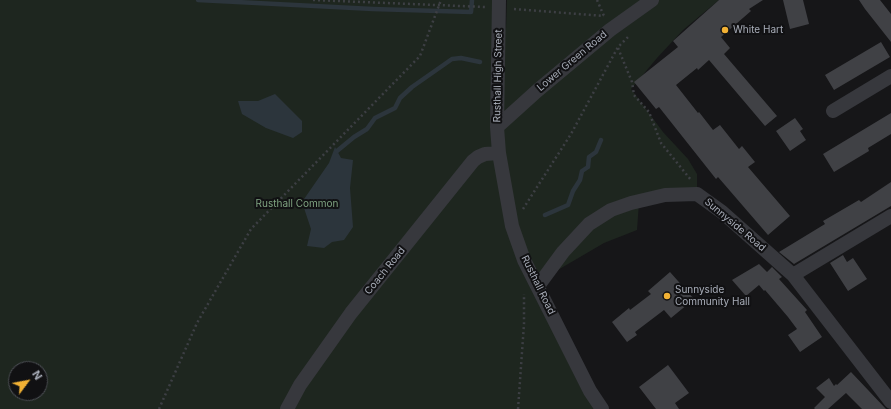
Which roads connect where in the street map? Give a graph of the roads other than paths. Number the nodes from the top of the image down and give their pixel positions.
1 (652, 0) edge
2 (499, 4) edge
3 (891, 76) edge
4 (832, 111) dead end
5 (497, 127) junction
6 (499, 153) junction
7 (891, 216) edge
8 (793, 275) junction
9 (538, 286) junction
10 (891, 402) edge
11 (287, 409) edge
12 (602, 409) edge

1 - 5 street, Lower Green Road
2 - 5 street, Rusthall High Street
3 - 4 street
5 - 6 street, Rusthall High Street
6 - 9 street, Rusthall Road
6 - 11 street, Coach Road
7 - 8 street
8 - 9 street, Sunnyside Road
8 - 10 street, Sunnyside Road
9 - 12 street, Rusthall Road

